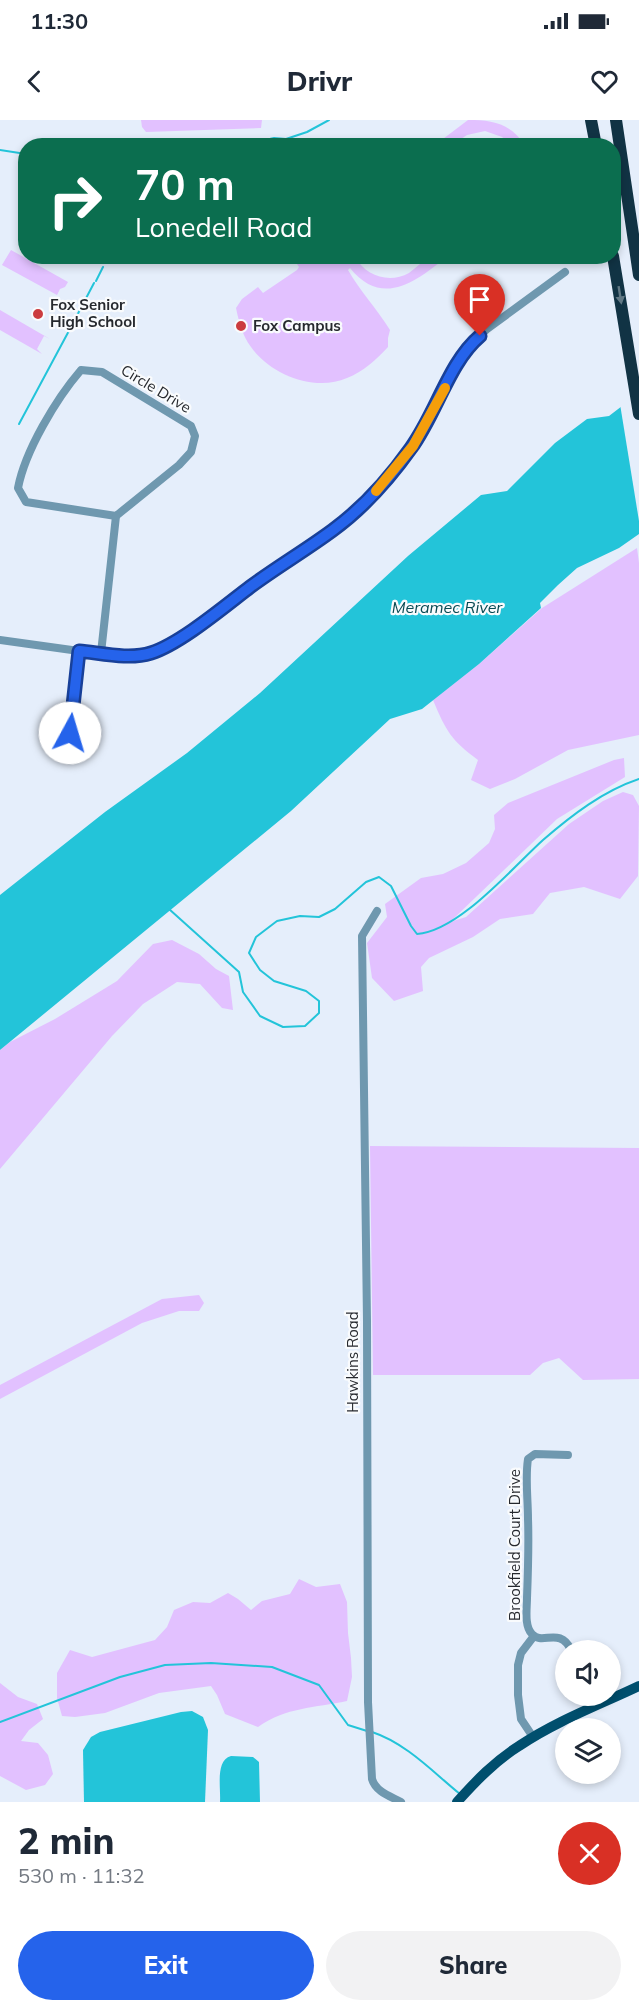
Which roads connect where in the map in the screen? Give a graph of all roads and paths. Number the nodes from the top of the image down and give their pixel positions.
1 (591, 120) edge
2 (615, 120) edge
3 (594, 138) edge
4 (618, 138) edge
5 (621, 159) edge
6 (615, 264) edge
7 (565, 272) dead end
8 (639, 275) edge
9 (639, 414) edge
10 (116, 516) junction
11 (0, 640) edge
12 (79, 651) junction
13 (101, 653) junction
14 (70, 733) dead end
15 (377, 911) dead end
16 (568, 1455) dead end
17 (534, 1636) junction
18 (564, 1640) edge
19 (639, 1686) edge
20 (533, 1737) junction
21 (401, 1802) edge
22 (457, 1802) edge

1 - 3 highway
2 - 4 highway
5 - 8 highway
6 -> 9 highway
7 - 13 street
10 - 10 street, Circle Drive
10 - 13 street
11 - 12 street
12 - 13 street
12 - 14 street
15 - 21 street, Hawkins Road
16 - 17 street, Brookfield Court Drive
17 - 18 street, Brookfield Court Drive
17 - 20 street, Brookfield Court Drive
19 - 20 main road
20 - 22 main road

